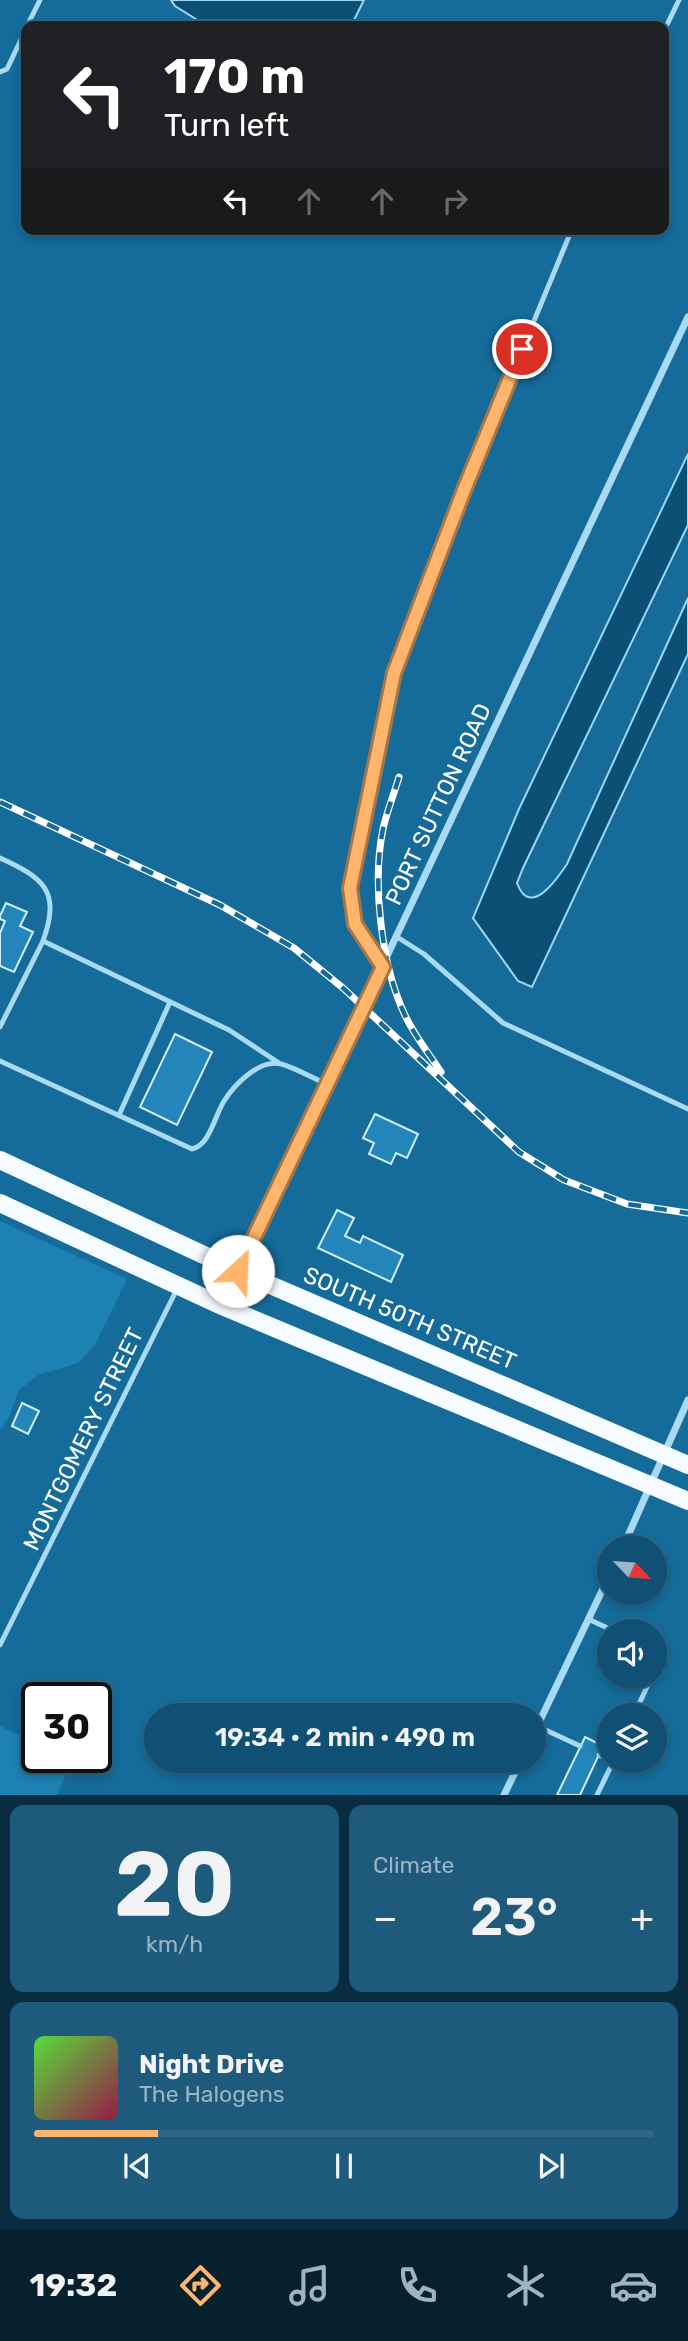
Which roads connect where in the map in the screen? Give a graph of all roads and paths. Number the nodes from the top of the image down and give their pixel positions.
1 (40, 0) edge
2 (679, 0) edge
3 (30, 21) edge
4 (669, 21) edge
5 (21, 40) edge
6 (0, 72) edge
7 (570, 235) edge
8 (688, 317) edge
9 (0, 858) edge
10 (397, 937) junction
11 (43, 941) junction
12 (383, 967) junction
13 (170, 1002) junction
14 (0, 1027) edge
15 (0, 1061) edge
16 (279, 1063) junction
17 (327, 1084) junction
18 (688, 1109) edge
19 (118, 1115) junction
20 (0, 1160) edge
21 (0, 1203) edge
22 (238, 1271) junction
23 (179, 1287) junction
24 (222, 1306) junction
25 (688, 1401) edge
26 (665, 1455) junction
27 (688, 1465) edge
28 (652, 1485) junction
29 (688, 1501) edge
30 (629, 1535) edge
31 (597, 1601) edge
32 (588, 1619) junction
33 (597, 1623) edge
34 (0, 1645) edge
35 (546, 1707) edge
36 (546, 1734) edge
37 (580, 1746) dead end
38 (515, 1773) edge
39 (606, 1773) edge
40 (504, 1795) edge
41 (597, 1795) edge

1 - 3 lane
2 - 4 lane
5 - 6 lane
7 - 12 lane
8 - 10 street, PORT SUTTON ROAD
9 - 11 lane
10 - 12 street, PORT SUTTON ROAD
10 - 18 lane
11 - 13 lane
11 - 14 lane
12 - 17 street, PORT SUTTON ROAD
13 - 16 lane
13 - 19 lane
15 - 19 lane
16 - 17 lane
16 - 19 lane
17 - 22 street, PORT SUTTON ROAD
20 - 22 main road, SOUTH 50TH STREET
21 - 23 main road
22 - 24 street, PORT SUTTON ROAD
22 - 26 main road, SOUTH 50TH STREET
23 - 24 main road
23 - 34 lane, MONTGOMERY STREET
24 - 28 main road
25 - 26 street
26 - 27 main road, SOUTH 50TH STREET
26 - 28 street
28 - 29 main road
28 - 30 street
31 - 32 street
32 - 33 lane
32 - 35 street
36 - 37 lane
38 - 40 street
39 - 41 lane

